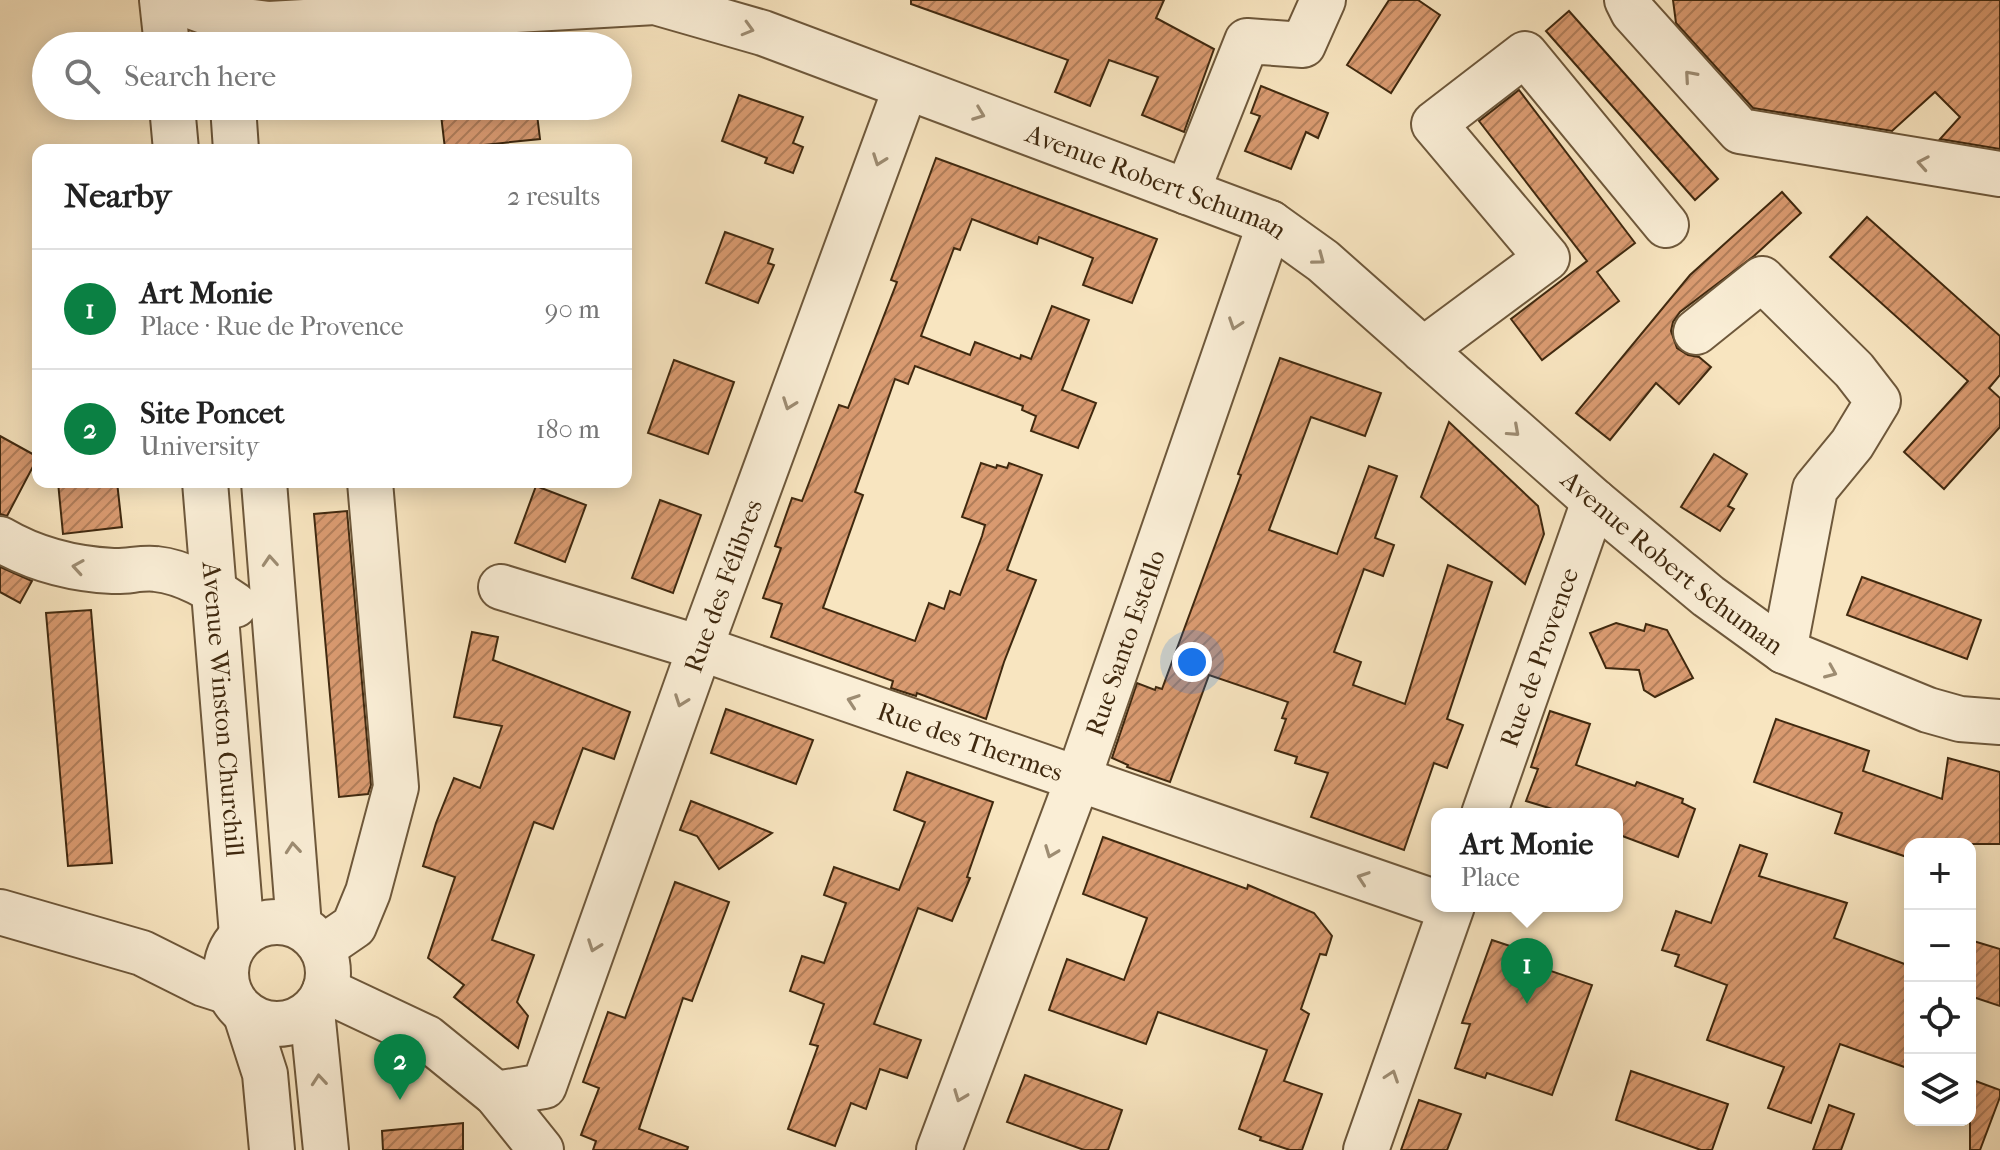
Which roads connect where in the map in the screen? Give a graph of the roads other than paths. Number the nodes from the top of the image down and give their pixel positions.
1 (162, 0) edge
2 (174, 0) edge
3 (1323, 0) edge
4 (1627, 0) edge
5 (689, 6) edge
6 (165, 32) edge
7 (227, 32) edge
8 (906, 87) junction
9 (173, 120) edge
10 (234, 120) edge
11 (175, 144) edge
12 (236, 144) edge
13 (2000, 174) edge
14 (1187, 192) junction
15 (1270, 223) junction
16 (1666, 225) dead end
17 (1696, 332) dead end
18 (1423, 350) junction
19 (264, 488) edge
20 (371, 488) edge
21 (206, 498) edge
22 (1594, 501) junction
23 (0, 539) edge
24 (156, 569) junction
25 (501, 587) dead end
26 (214, 591) junction
27 (275, 634) junction
28 (700, 648) junction
29 (1784, 651) junction
30 (2000, 722) edge
31 (1078, 779) junction
32 (1486, 808) edge
33 (1431, 901) edge
34 (0, 912) edge
35 (1444, 912) edge
36 (236, 941) junction
37 (142, 953) junction
38 (314, 969) junction
39 (237, 1004) junction
40 (544, 1086) junction
41 (496, 1094) junction
42 (272, 1150) edge
43 (326, 1150) edge
44 (544, 1150) edge
45 (939, 1150) edge
46 (1366, 1150) edge

1 - 6 street
2 - 7 street, Avenue Robert Schuman
3 - 14 street
13 -> 4 street
5 - 7 street, Avenue Robert Schuman
5 -> 8 street, Avenue Robert Schuman
8 -> 14 street, Avenue Robert Schuman
8 -> 28 street, Rue des Félibres
9 - 11 street
10 - 12 street
14 - 15 street, Avenue Robert Schuman
15 -> 18 street, Avenue Robert Schuman
15 -> 31 street, Rue Santo Estello
16 - 18 street
17 - 29 street
18 -> 22 street, Avenue Robert Schuman
27 -> 19 street
20 - 38 street
21 - 24 street
21 - 26 street, Avenue Winston Churchill
22 - 29 street, Avenue Robert Schuman
22 - 32 street, Rue de Provence
24 -> 23 street
24 - 26 street
25 - 28 street, Rue des Thermes
26 - 27 street
26 - 36 street, Avenue Winston Churchill
38 -> 27 street
31 -> 28 street, Rue des Thermes
28 -> 40 street, Rue des Félibres
29 -> 30 street, Avenue Robert Schuman
33 -> 31 street, Rue des Thermes
31 -> 45 street, Rue Santo Estello
34 - 37 street
46 -> 35 street
36 - 37 street
36 - 38 street
36 - 39 street
37 - 39 street
38 - 39 street
38 - 41 street
43 -> 38 street
39 - 42 street
40 - 41 street
40 - 44 street, Rue des Félibres
41 - 44 street

